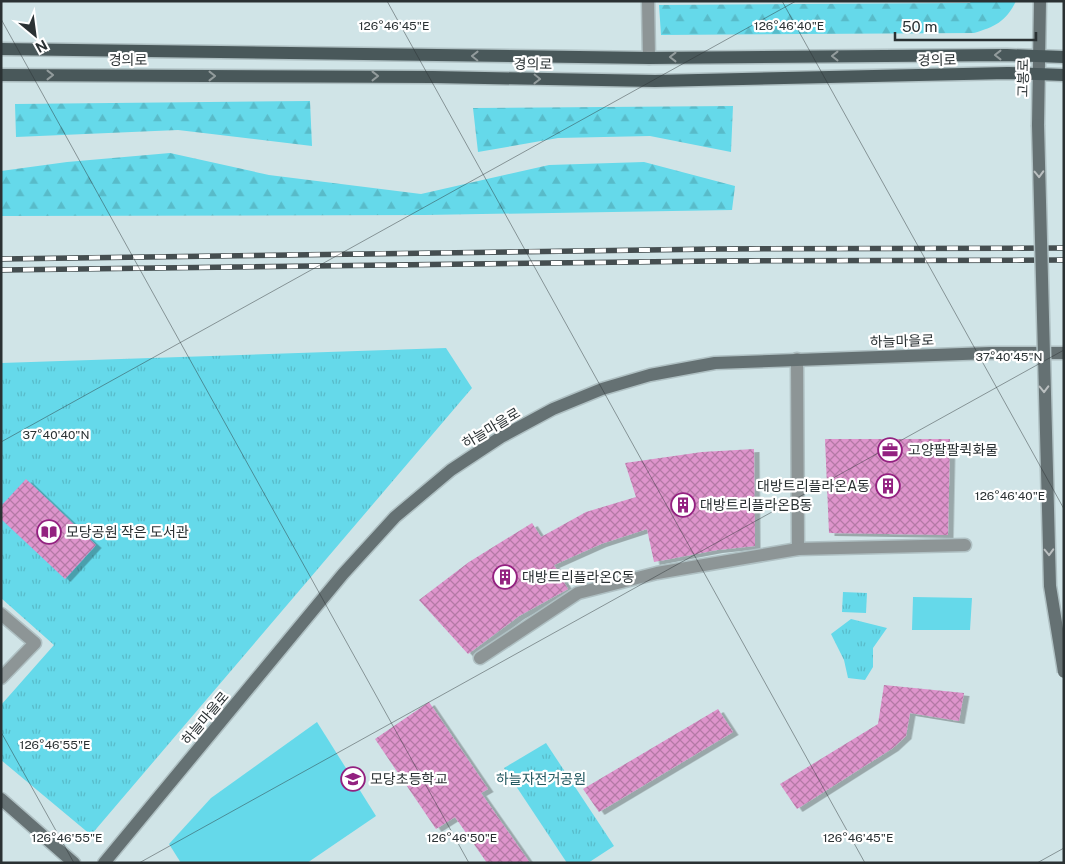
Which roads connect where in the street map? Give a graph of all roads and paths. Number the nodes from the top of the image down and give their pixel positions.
1 (648, 1) edge
2 (1040, 1) edge
3 (1, 50) edge
4 (1038, 56) junction
5 (1064, 57) edge
6 (649, 58) junction
7 (1038, 74) junction
8 (1064, 74) edge
9 (1, 75) edge
10 (1064, 352) edge
11 (797, 359) junction
12 (964, 545) dead end
13 (798, 549) junction
14 (1, 614) edge
15 (480, 658) dead end
16 (1064, 672) edge
17 (1, 678) edge
18 (1, 799) edge
19 (74, 863) edge
20 (104, 863) edge

1 - 6 street
2 - 4 main road, 고봉로
6 -> 3 main road, 경의로
4 - 5 main road, 경의로
4 -> 6 main road, 경의로
4 - 7 main road, 고봉로
7 - 8 main road, 경의로
9 -> 7 main road, 경의로
7 -> 16 main road, 고봉로, bridge
10 - 11 main road, 하늘마을로
11 - 13 street
11 - 20 main road, 하늘마을로
12 - 13 street
13 - 15 street
14 - 17 street
18 - 19 main road

